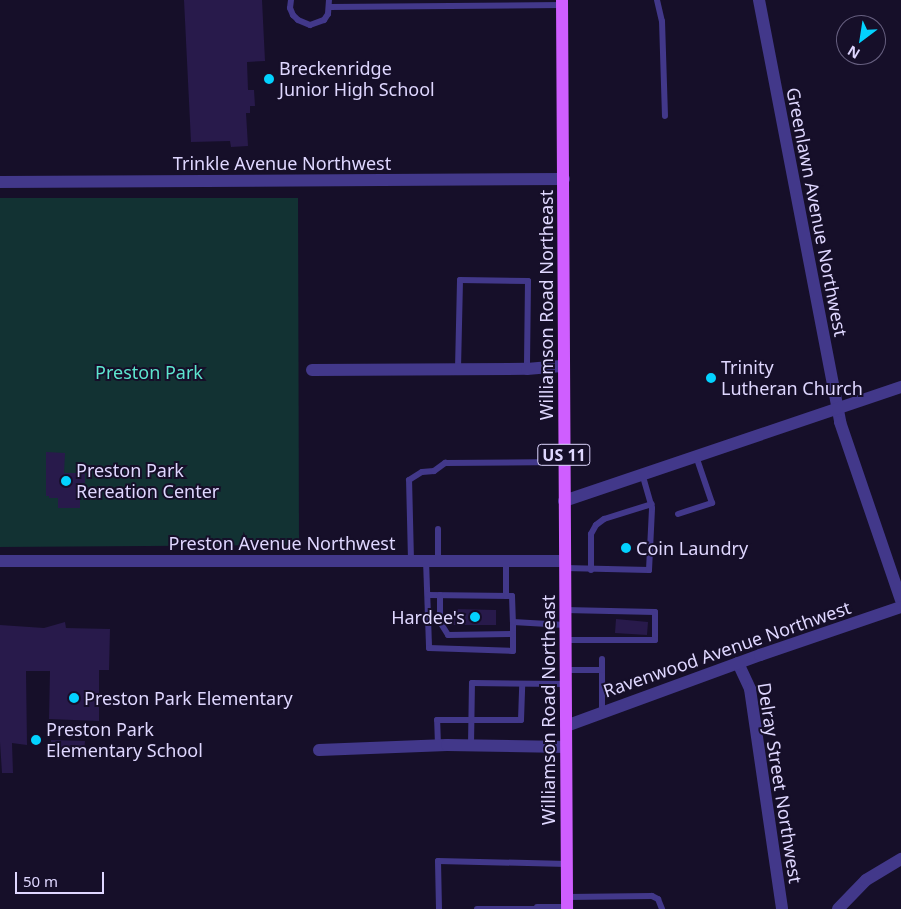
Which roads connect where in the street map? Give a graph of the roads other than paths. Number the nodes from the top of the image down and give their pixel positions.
1 (292, 0) edge
2 (657, 0) edge
3 (759, 0) edge
4 (562, 2) edge
5 (330, 3) edge
6 (665, 116) dead end
7 (564, 179) junction
8 (0, 182) edge
9 (564, 366) junction
10 (458, 369) junction
11 (526, 369) junction
12 (312, 370) dead end
13 (901, 387) edge
14 (838, 408) junction
15 (695, 455) junction
16 (564, 462) junction
17 (642, 473) junction
18 (564, 501) junction
19 (652, 504) junction
20 (678, 514) dead end
21 (438, 529) dead end
22 (411, 560) junction
23 (432, 560) junction
24 (506, 560) junction
25 (0, 561) edge
26 (565, 564) junction
27 (591, 570) junction
28 (428, 595) junction
29 (440, 595) junction
30 (506, 596) junction
31 (901, 600) edge
32 (901, 607) edge
33 (565, 610) junction
34 (513, 622) junction
35 (565, 625) junction
36 (513, 634) junction
37 (565, 640) junction
38 (602, 660) dead end
39 (738, 663) junction
40 (566, 670) junction
41 (602, 670) junction
42 (522, 684) junction
43 (566, 684) junction
44 (602, 712) junction
45 (471, 720) junction
46 (566, 726) junction
47 (438, 745) junction
48 (471, 745) junction
49 (566, 747) junction
50 (319, 750) dead end
51 (901, 859) edge
52 (567, 864) junction
53 (567, 904) edge
54 (537, 908) edge
55 (439, 909) edge
56 (477, 909) edge
57 (662, 909) edge
58 (782, 909) edge
59 (838, 909) edge

1 - 5 lane
2 - 6 lane
3 - 14 street, Greenlawn Avenue Northwest
4 - 5 lane
4 - 7 main road, Williamson Road Northeast / US 11
7 - 8 street, Trinkle Avenue Northwest
7 - 9 main road, Williamson Road Northeast / US 11
9 - 11 street
9 - 16 main road, Williamson Road Northeast / US 11
10 - 11 street
10 - 11 lane
10 - 12 street
13 - 14 street
14 - 15 street
14 - 31 street, Greenlawn Avenue Northwest
15 - 17 street
15 - 20 lane
16 - 18 main road, Williamson Road Northeast / US 11
16 - 22 lane
17 - 18 street
17 - 19 lane
18 - 26 main road, Williamson Road Northeast / US 11
19 - 27 lane
19 - 27 lane
21 - 23 lane
22 - 23 street, Preston Avenue Northwest
22 - 25 street, Preston Avenue Northwest
23 - 24 street, Preston Avenue Northwest
23 - 28 lane
24 - 26 street, Preston Avenue Northwest
24 - 30 lane
26 - 27 lane
26 - 33 main road, Williamson Road Northeast / US 11
28 - 29 lane
28 - 36 lane
29 - 30 lane
29 - 36 lane
30 - 34 lane
32 - 39 street, Ravenwood Avenue Northwest
33 - 35 main road, Williamson Road Northeast / US 11
33 - 37 lane
34 - 35 lane
34 - 36 lane
35 - 37 main road, Williamson Road Northeast / US 11
37 - 40 main road, Williamson Road Northeast / US 11
38 - 41 lane
39 - 44 street, Ravenwood Avenue Northwest
39 - 58 street, Delray Street Northwest
40 - 41 lane
40 - 43 main road, Williamson Road Northeast / US 11
41 - 44 lane
42 - 43 lane
42 - 45 lane
42 - 45 lane
43 - 46 main road, Williamson Road Northeast / US 11
44 - 46 street, Ravenwood Avenue Northwest
45 - 47 lane
45 - 48 lane
46 - 49 main road, Williamson Road Northeast / US 11
47 - 48 street
47 - 50 street
48 - 49 street
49 - 52 main road, Williamson Road Northeast / US 11
51 - 59 street
52 - 53 main road, Williamson Road Northeast / US 11
52 - 55 lane
53 - 54 lane
53 - 57 lane
54 - 56 lane

